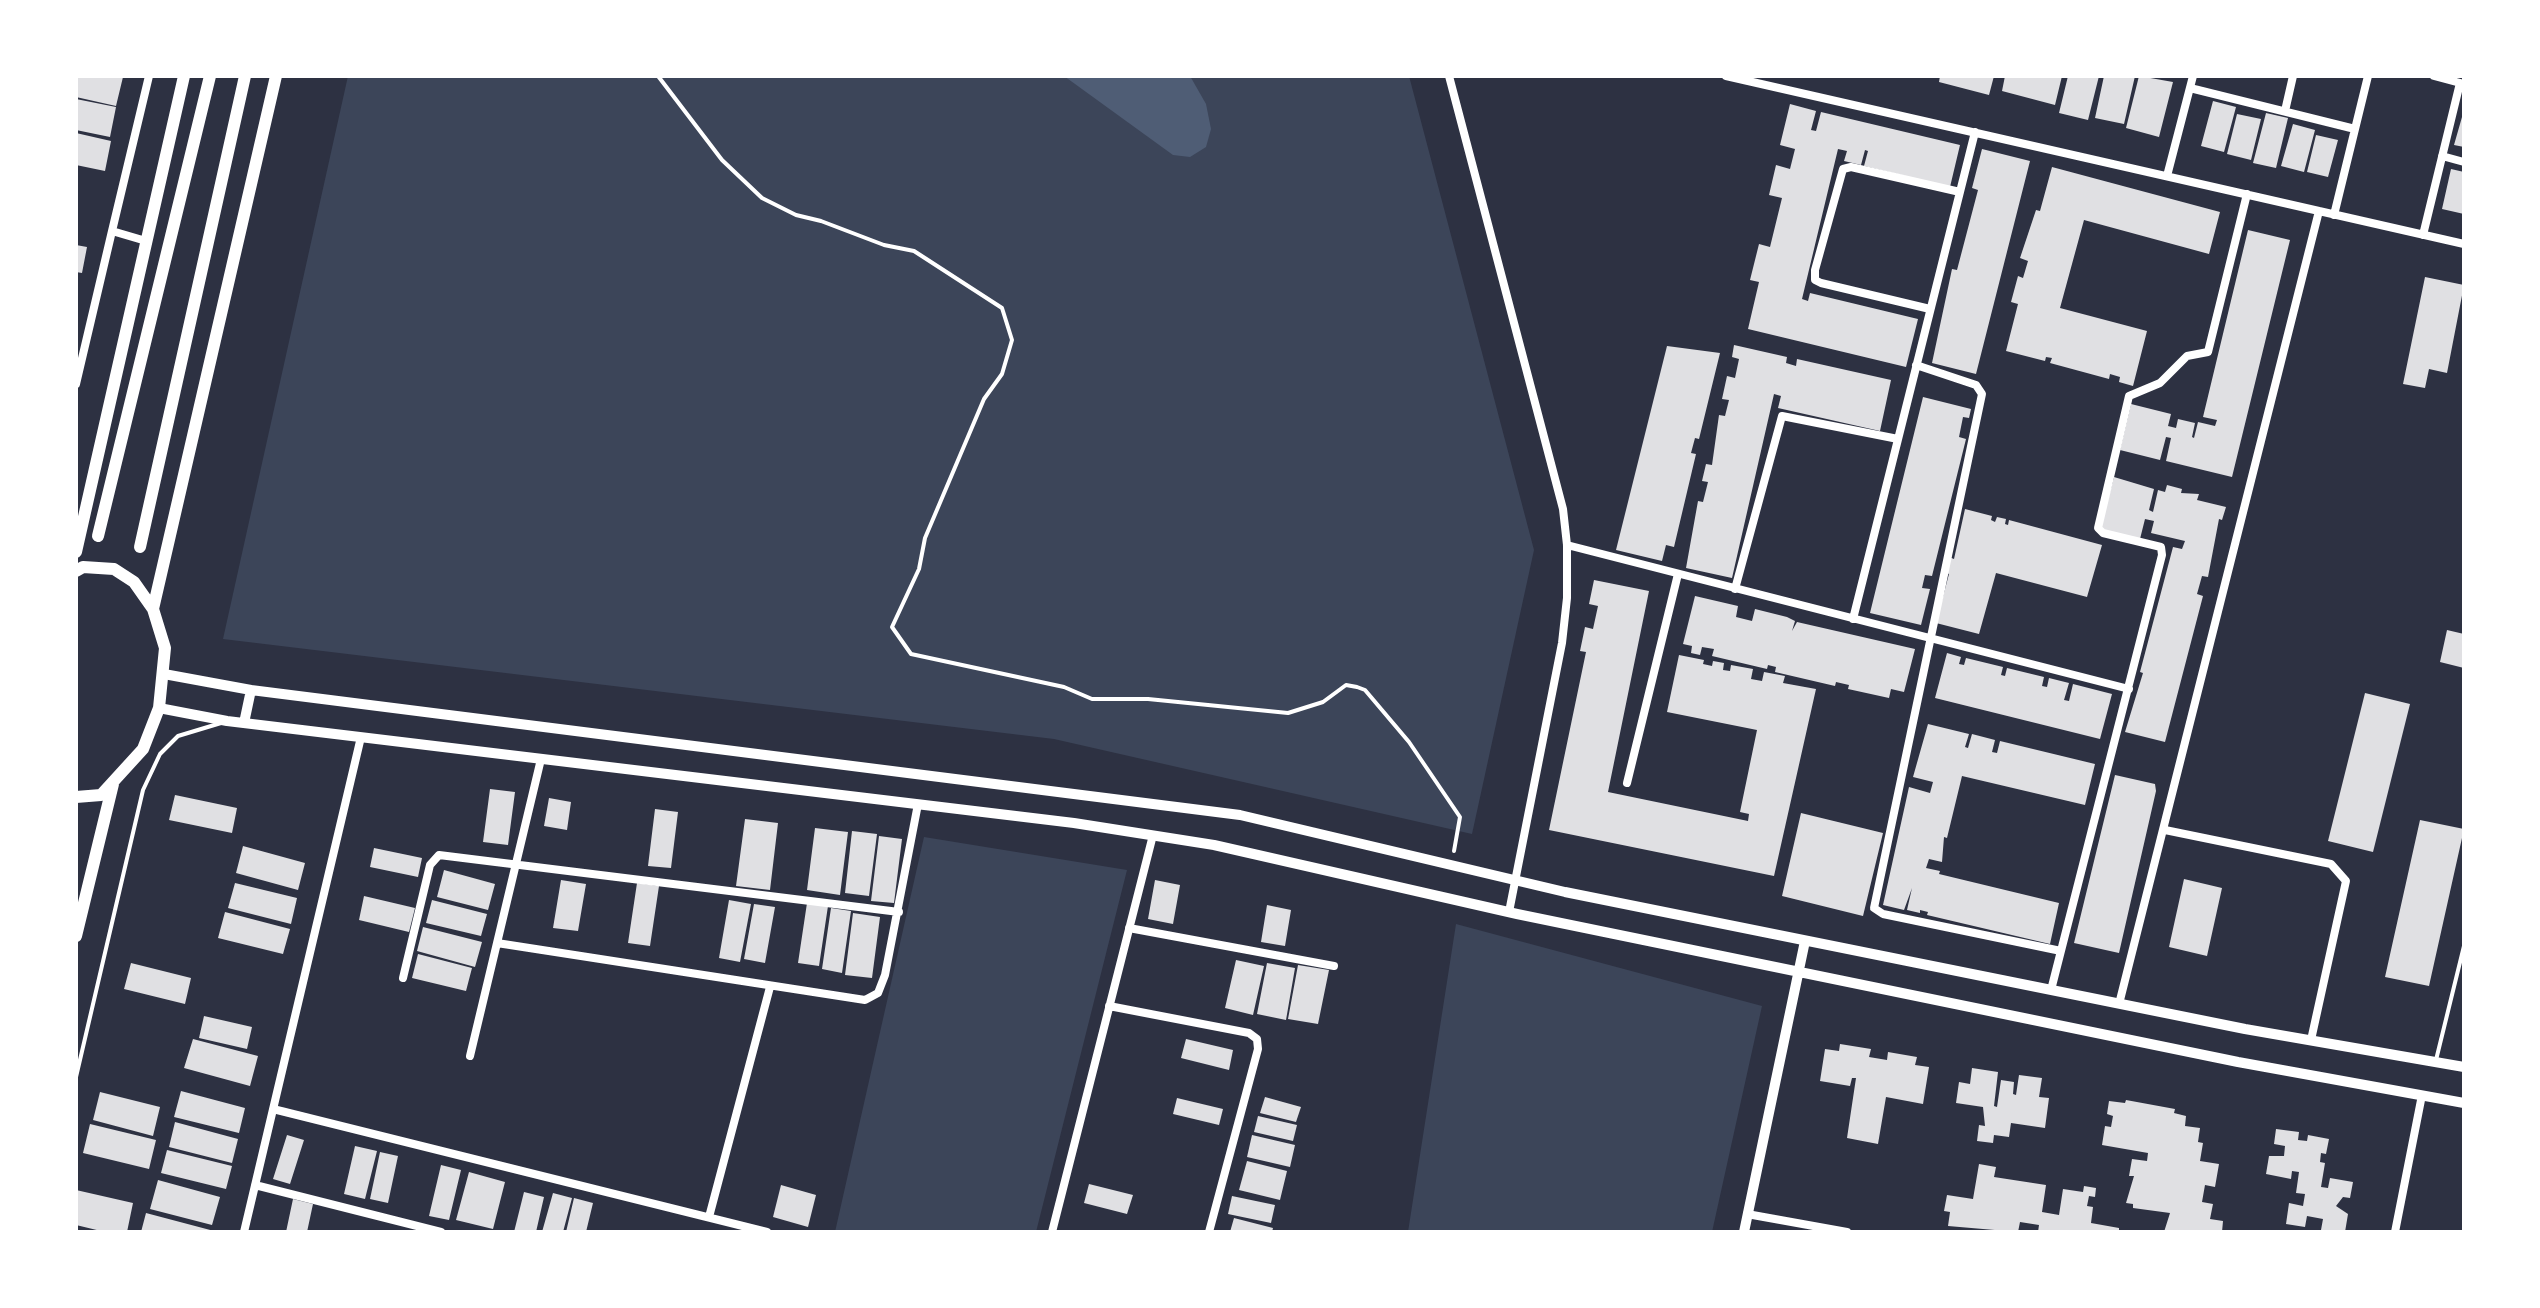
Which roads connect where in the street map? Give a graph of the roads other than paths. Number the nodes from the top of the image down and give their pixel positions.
1 (149, 76) edge
2 (184, 76) edge
3 (210, 76) edge
4 (245, 76) edge
5 (276, 76) edge
6 (1449, 76) edge
7 (1726, 76) edge
8 (2193, 76) edge
9 (2293, 76) edge
10 (2368, 76) edge
11 (2434, 76) edge
12 (2462, 84) edge
13 (2190, 88) junction
14 (2285, 111) junction
15 (2355, 129) junction
16 (1975, 132) junction
17 (2442, 156) junction
18 (2464, 162) edge
19 (2167, 176) junction
20 (1960, 192) junction
21 (2247, 194) junction
22 (2319, 211) junction
23 (2334, 215) junction
24 (112, 231) junction
25 (2423, 235) junction
26 (146, 241) junction
27 (2464, 244) edge
28 (1930, 309) junction
29 (1916, 365) junction
30 (76, 384) edge
31 (1898, 439) junction
32 (98, 536) dead end
33 (1567, 545) junction
34 (140, 547) dead end
35 (76, 552) edge
36 (76, 571) edge
37 (1678, 574) junction
38 (1735, 589) junction
39 (153, 609) junction
40 (1853, 619) junction
41 (1929, 638) junction
42 (164, 674) junction
43 (2129, 689) junction
44 (251, 690) junction
45 (159, 708) junction
46 (227, 721) junction
47 (244, 723) junction
48 (361, 737) junction
49 (541, 759) junction
50 (1627, 783) dead end
51 (113, 784) junction
52 (76, 797) edge
53 (918, 804) junction
54 (2165, 830) junction
55 (1153, 835) junction
56 (516, 863) junction
57 (1516, 881) junction
58 (899, 912) junction
59 (1509, 912) junction
60 (1129, 928) junction
61 (76, 936) edge
62 (1805, 941) junction
63 (497, 943) junction
64 (2464, 946) edge
65 (2061, 951) junction
66 (1334, 966) dead end
67 (1798, 971) junction
68 (403, 978) dead end
69 (770, 987) junction
70 (2051, 990) junction
71 (2119, 1004) junction
72 (1109, 1006) junction
73 (2311, 1040) junction
74 (470, 1056) dead end
75 (2435, 1062) junction
76 (2464, 1067) edge
77 (76, 1077) edge
78 (2422, 1095) junction
79 (2464, 1103) edge
80 (273, 1109) junction
81 (255, 1185) junction
82 (1747, 1214) junction
83 (709, 1217) junction
84 (244, 1232) edge
85 (441, 1232) edge
86 (767, 1232) edge
87 (1052, 1232) edge
88 (1209, 1232) edge
89 (1744, 1232) edge
90 (1847, 1232) edge
91 (2395, 1232) edge

1 - 24 street
2 - 26 main road
3 - 32 main road
4 - 34 main road
5 - 39 main road
6 - 33 street
7 - 16 street
8 - 13 street
9 - 14 street
10 - 15 street
11 - 12 street
12 - 17 street
13 - 14 street
13 - 19 street
14 - 15 street
15 - 23 street
16 - 19 street
16 - 20 street
17 - 18 street
17 - 25 street
19 - 21 street
20 - 28 street
20 - 28 street
21 - 22 street
21 - 43 street
22 - 23 street
22 - 54 street
23 - 25 street
24 - 26 street
24 - 30 street
25 - 27 street
26 - 35 main road
28 - 29 street
29 - 31 street
29 - 41 street
31 - 38 street
31 - 40 street
33 - 37 street
33 - 57 street
36 - 39 main road
37 - 38 street
37 - 50 street
38 - 40 street
39 - 42 main road
40 - 41 street
41 - 43 street
41 - 65 street
42 - 44 street
42 - 45 main road
43 - 65 street
44 - 47 street
44 - 57 street
45 - 46 street
45 - 51 main road
46 - 47 street
46 - 77 lane
47 - 48 street
48 - 49 street
48 - 80 street
49 - 53 street
49 - 56 street
51 - 52 main road
51 - 61 main road
53 - 55 street
53 - 58 street
54 - 71 street
54 - 73 street
55 - 59 street
55 - 60 street
56 - 58 street
56 - 63 street
56 - 68 street
57 - 59 street
57 - 62 street
58 - 69 street
59 - 67 street
60 - 66 street
60 - 72 street
62 - 67 street
62 - 70 street
63 - 69 street
63 - 74 street
64 - 75 lane
65 - 70 street
67 - 78 street
67 - 82 street
69 - 83 street
70 - 71 street
71 - 73 street
72 - 87 street
72 - 88 street
73 - 75 street
75 - 76 street
78 - 79 street
78 - 91 street
80 - 81 street
80 - 83 street
81 - 84 street
81 - 85 street
82 - 89 street
82 - 90 street
83 - 86 street

